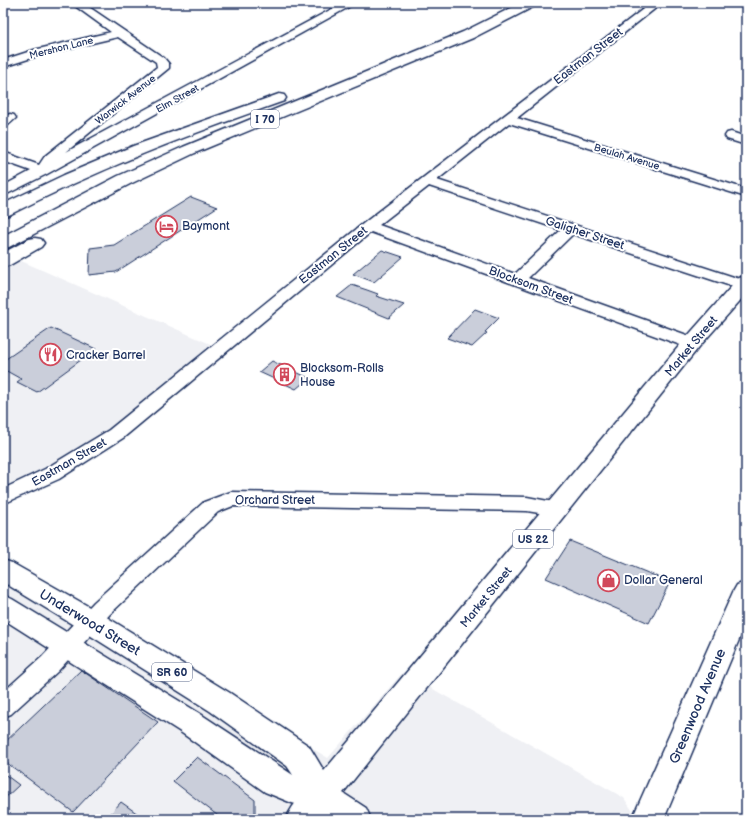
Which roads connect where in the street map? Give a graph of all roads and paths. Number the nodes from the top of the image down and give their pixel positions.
1 (76, 3) edge
2 (351, 3) edge
3 (512, 3) edge
4 (531, 3) edge
5 (657, 3) edge
6 (120, 33) junction
7 (3, 64) edge
8 (282, 97) junction
9 (508, 119) junction
10 (229, 134) junction
11 (731, 136) dead end
12 (746, 141) edge
13 (3, 156) edge
14 (42, 171) junction
15 (428, 181) junction
16 (3, 192) edge
17 (746, 193) edge
18 (3, 211) edge
19 (369, 226) junction
20 (571, 228) junction
21 (3, 229) edge
22 (3, 244) edge
23 (3, 261) edge
24 (518, 280) junction
25 (744, 284) edge
26 (692, 343) junction
27 (3, 496) edge
28 (558, 509) junction
29 (3, 570) edge
30 (746, 592) edge
31 (3, 606) edge
32 (90, 621) junction
33 (68, 645) junction
34 (3, 708) edge
35 (322, 796) junction
36 (652, 814) edge
37 (302, 819) edge
38 (355, 819) edge

1 - 6 street, Warwick Avenue
2 - 14 street, Elm Street
3 - 8 main road, I 70
4 - 10 main road, I 70
5 - 9 street, Eastman Street
6 - 7 street, Mershon Lane
6 - 14 street, Warwick Avenue
8 - 18 main road
8 - 21 main road, I 70
9 - 15 street, Eastman Street
9 - 17 street, Beulah Avenue
10 - 22 main road, I 70
10 - 23 main road
11 - 12 street
13 - 14 street
14 - 16 street, Elm Street
15 - 19 street, Eastman Street
15 - 20 street, Galigher Street
19 - 24 street, Blocksom Street
19 - 27 street, Eastman Street
20 - 24 street
20 - 25 street, Galigher Street
24 - 26 street, Blocksom Street
25 - 26 main road, Market Street / US 22
26 - 28 main road, Market Street / US 22
28 - 32 street, Orchard Street
28 - 35 main road, Market Street / US 22
29 - 32 main road, Underwood Street / SR 60
30 - 36 main road, Greenwood Avenue
31 - 33 main road, Underwood Street / SR 60
32 - 33 street, Orchard Street
32 - 35 main road, Underwood Street / SR 60
33 - 34 street, Orchard Street
33 - 35 main road, Underwood Street / SR 60
35 - 37 main road, Market Street
35 - 38 main road, Underwood Street

